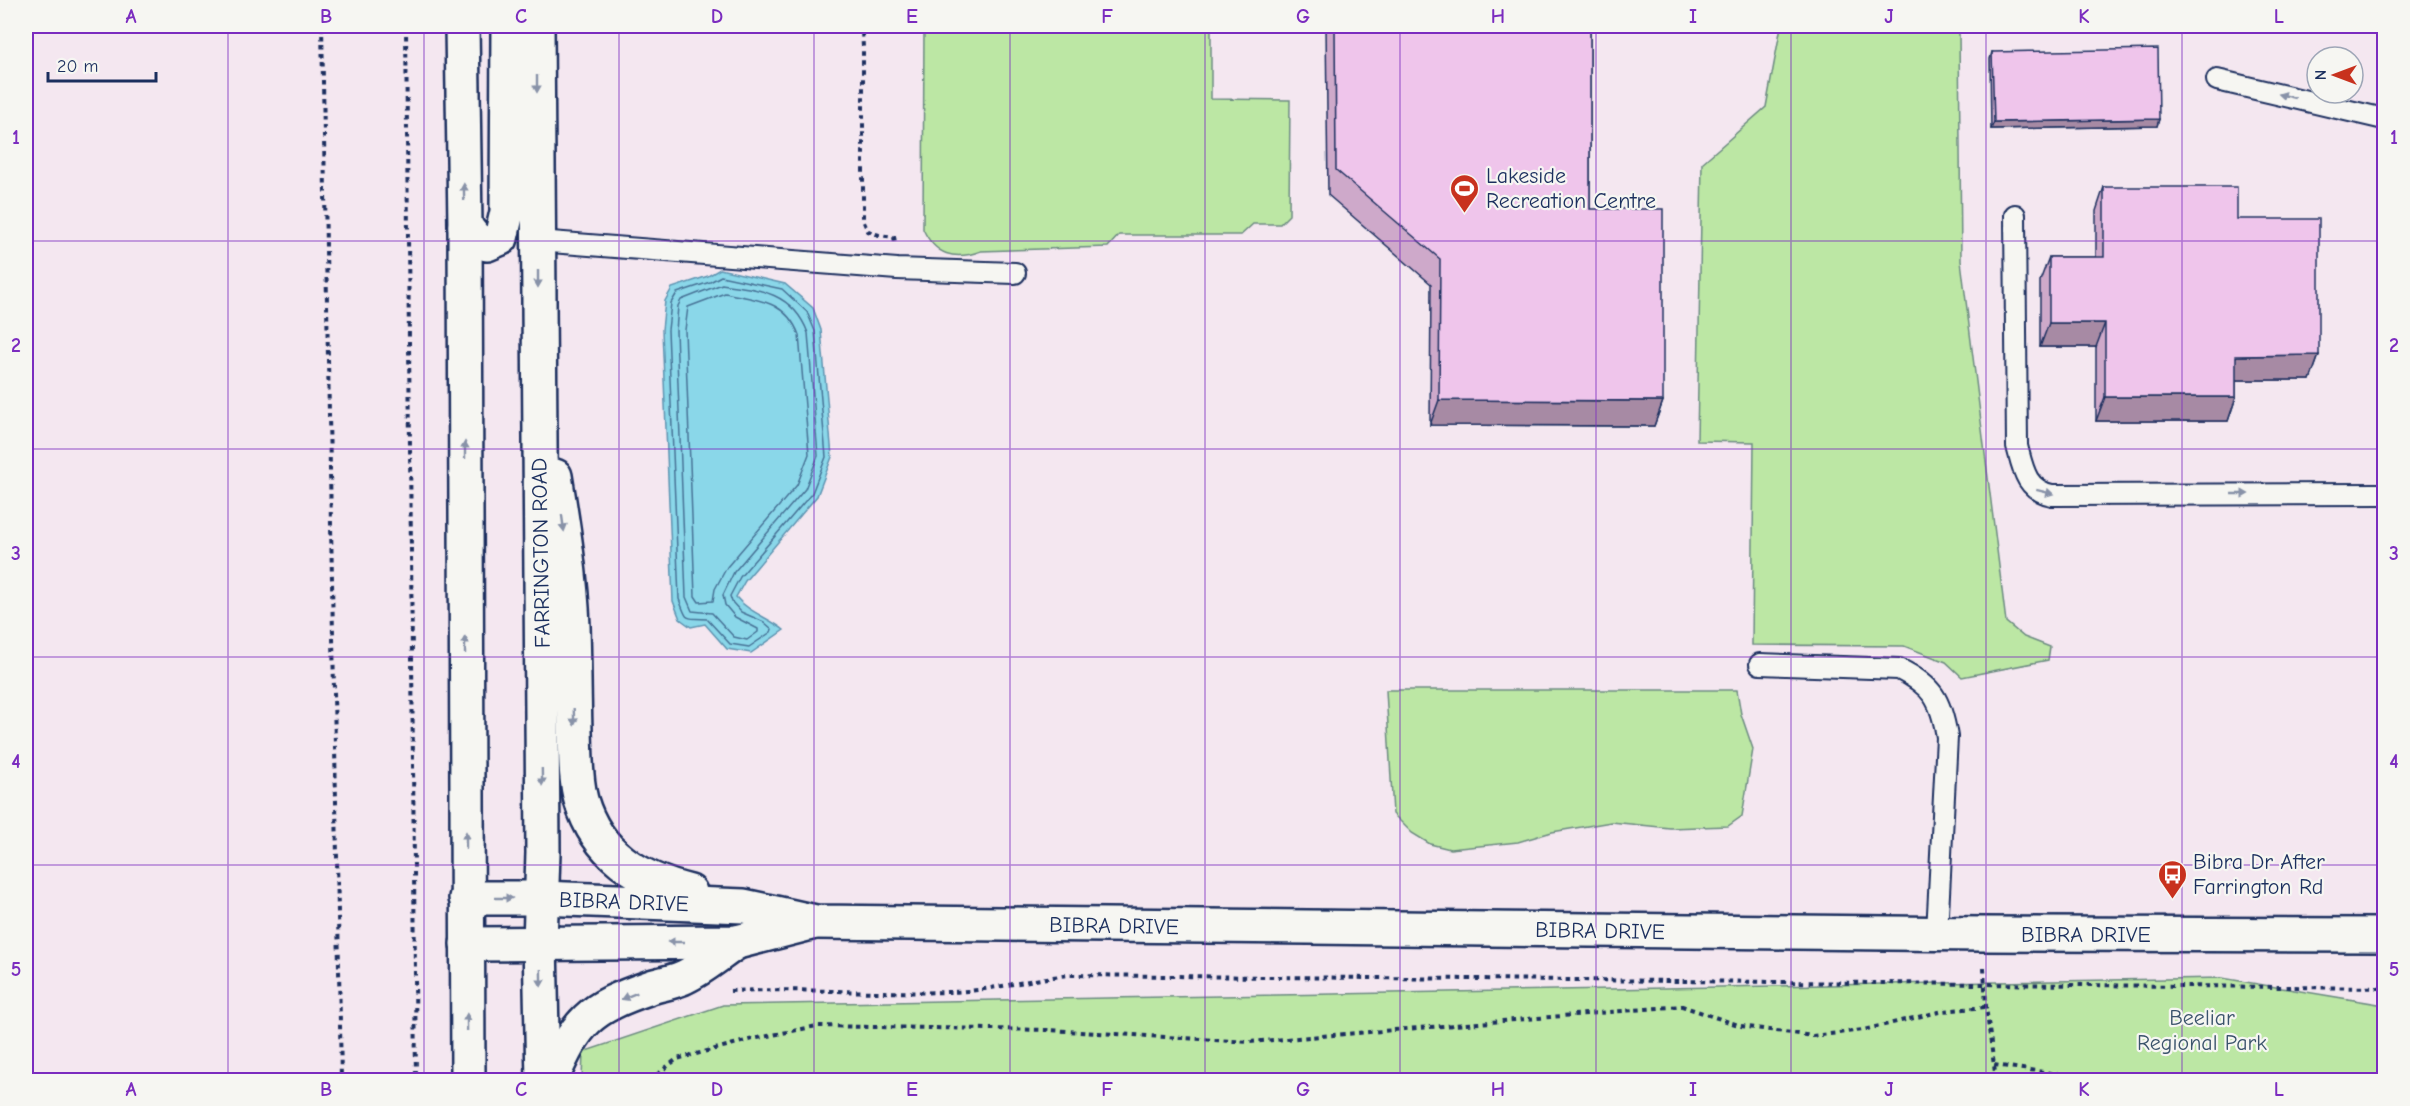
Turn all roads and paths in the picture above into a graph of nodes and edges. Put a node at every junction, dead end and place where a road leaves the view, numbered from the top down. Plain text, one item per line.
1 (322, 26) edge
2 (406, 26) edge
3 (462, 26) edge
4 (508, 26) edge
5 (537, 26) edge
6 (857, 26) edge
7 (2217, 80) dead end
8 (2385, 119) edge
9 (2015, 215) dead end
10 (465, 226) junction
11 (538, 241) junction
12 (897, 269) junction
13 (1016, 273) dead end
14 (538, 383) junction
15 (2385, 494) edge
16 (1760, 664) dead end
17 (466, 898) junction
18 (541, 898) junction
19 (744, 906) junction
20 (816, 922) junction
21 (1937, 933) junction
22 (1982, 934) junction
23 (2385, 935) edge
24 (540, 942) junction
25 (737, 942) junction
26 (467, 944) junction
27 (1985, 983) junction
28 (2385, 988) edge
29 (720, 992) dead end
30 (1986, 1007) junction
31 (1994, 1065) junction
32 (341, 1080) edge
33 (416, 1080) edge
34 (468, 1080) edge
35 (543, 1080) edge
36 (551, 1080) edge
37 (650, 1080) edge
38 (1996, 1080) edge
39 (2101, 1080) edge

1 - 32 path
2 - 33 path
10 -> 3 main road
4 - 10 main road
5 -> 11 main road, FARRINGTON ROAD
6 - 12 path
8 -> 7 lane
9 -> 15 lane
17 -> 10 main road
11 - 12 lane
11 -> 14 main road, FARRINGTON ROAD
12 - 13 lane
14 -> 18 main road, FARRINGTON ROAD
14 -> 19 main road
16 - 21 lane
17 -> 18 main road, BIBRA DRIVE
17 - 26 main road
18 - 19 main road, BIBRA DRIVE
18 - 24 main road, FARRINGTON ROAD
19 - 20 main road, BIBRA DRIVE
20 - 21 main road, BIBRA DRIVE
20 - 25 main road, BIBRA DRIVE
21 - 22 main road, BIBRA DRIVE
22 - 23 main road, BIBRA DRIVE
22 - 27 path
25 -> 24 main road, BIBRA DRIVE
24 - 26 main road, BIBRA DRIVE
24 -> 35 main road, FARRINGTON ROAD
25 -> 36 main road
34 -> 26 main road
27 - 28 path
27 - 29 path
27 - 30 path
30 - 31 path
30 - 37 path
31 - 38 path
31 - 39 path

